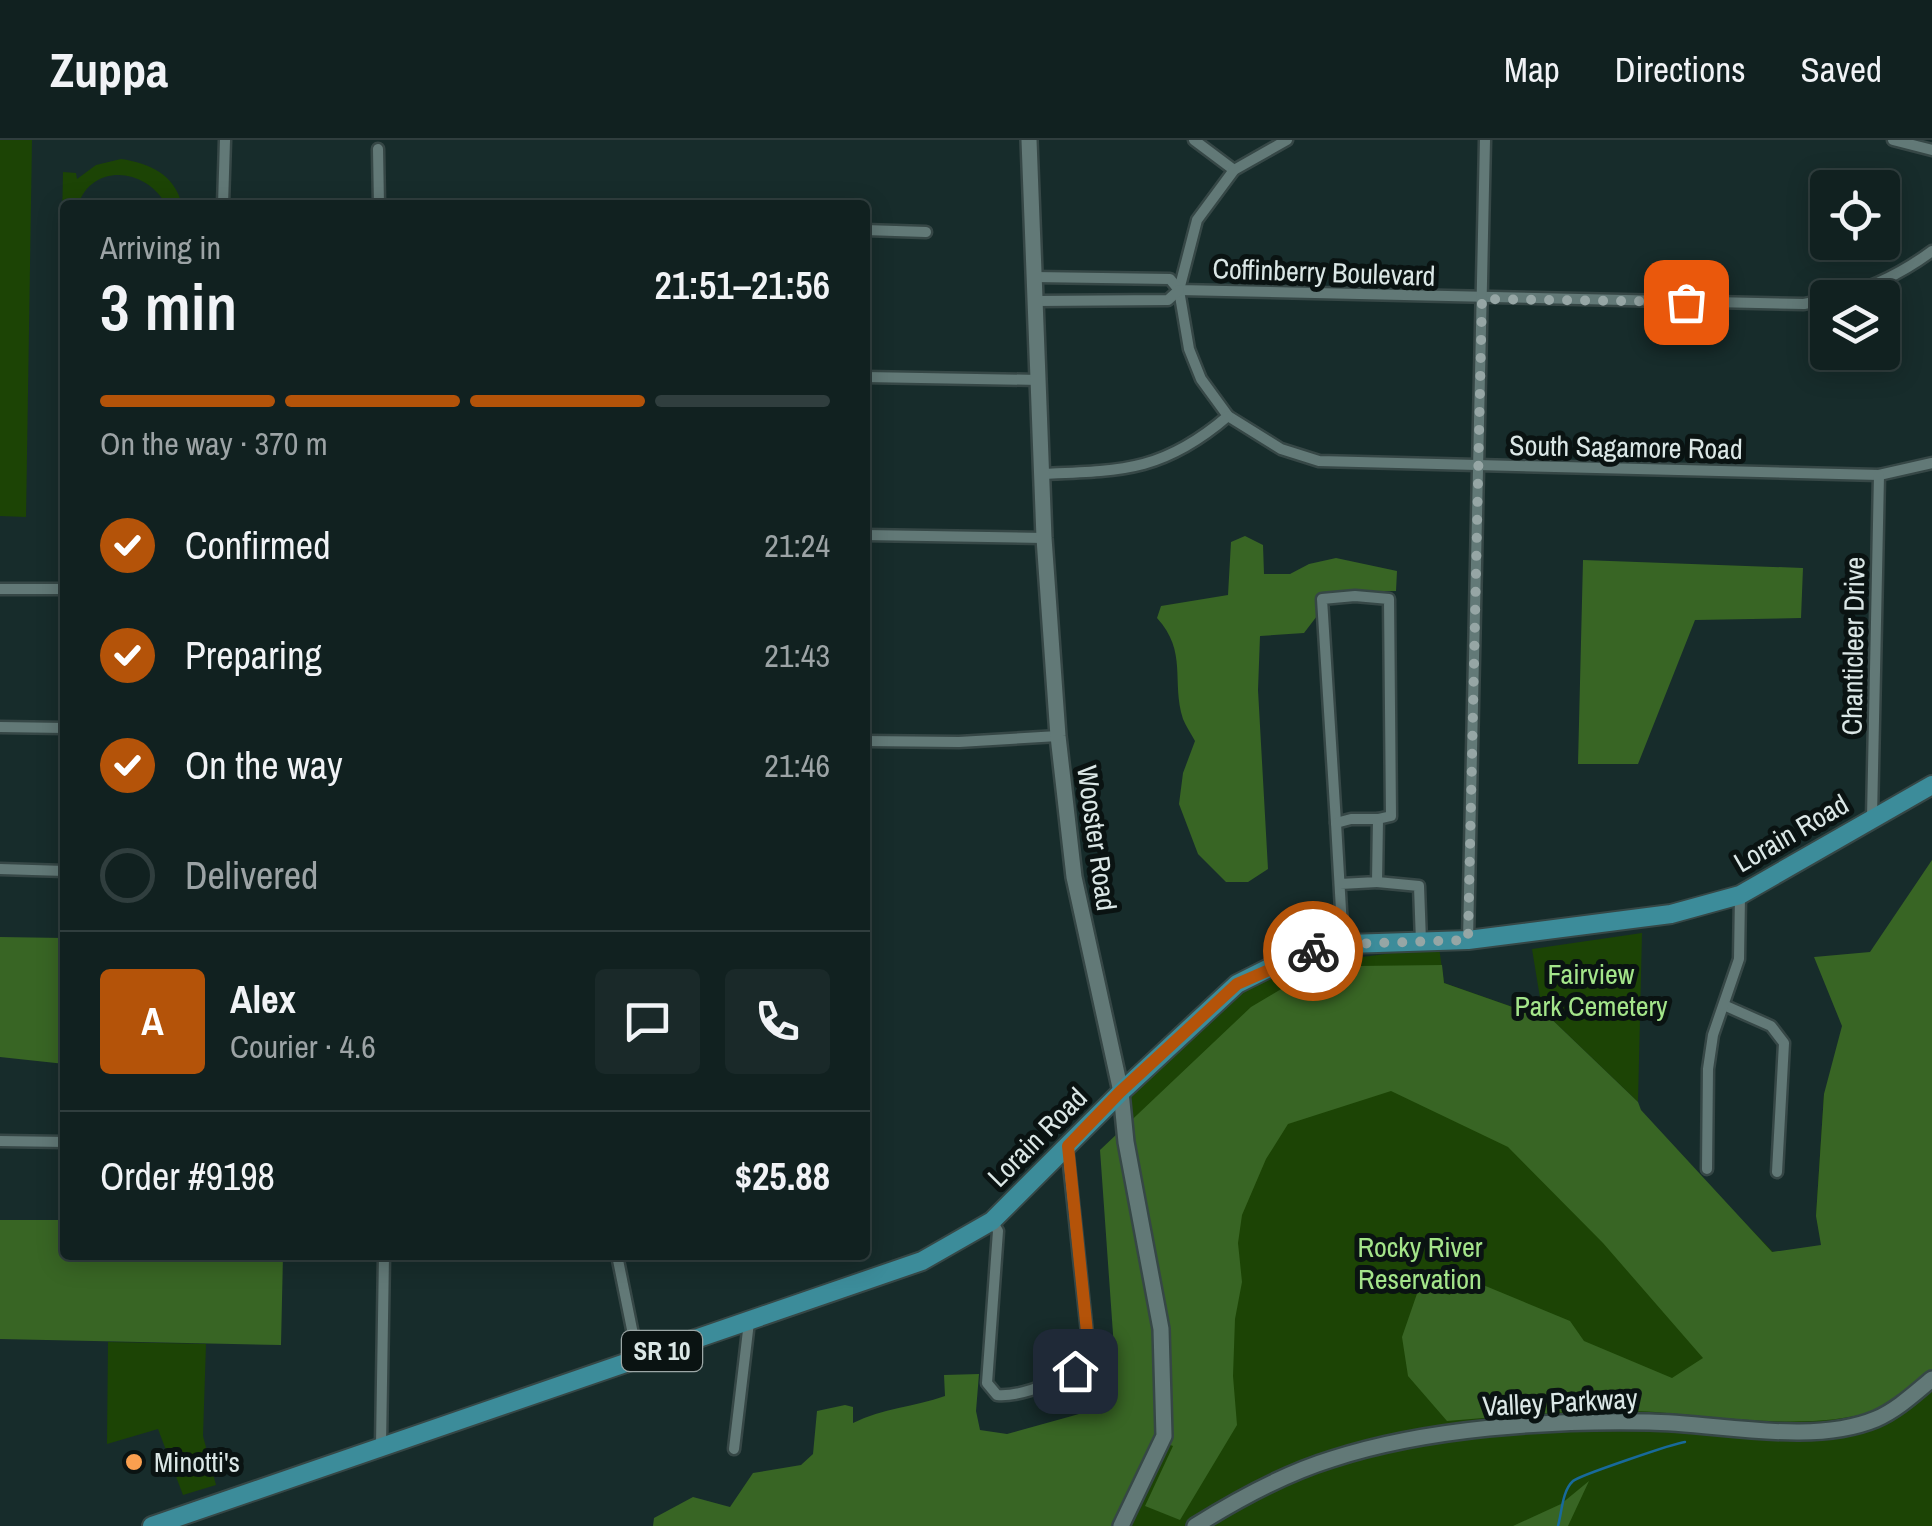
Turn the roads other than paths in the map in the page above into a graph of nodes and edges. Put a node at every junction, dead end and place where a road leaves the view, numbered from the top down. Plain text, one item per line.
1 (224, 140) edge
2 (1029, 140) edge
3 (1194, 140) edge
4 (1287, 140) edge
5 (1485, 140) edge
6 (1893, 140) edge
7 (378, 148) dead end
8 (1932, 150) edge
9 (1234, 170) junction
10 (224, 200) edge
11 (378, 200) edge
12 (870, 230) edge
13 (926, 232) dead end
14 (1932, 251) edge
15 (1034, 276) junction
16 (1886, 280) edge
17 (1179, 290) junction
18 (1482, 299) junction
19 (1036, 301) junction
20 (1810, 303) edge
21 (870, 376) edge
22 (1040, 380) junction
23 (1228, 416) junction
24 (1932, 462) edge
25 (1478, 466) junction
26 (1042, 474) junction
27 (1879, 475) junction
28 (870, 535) edge
29 (1044, 538) junction
30 (0, 589) edge
31 (60, 590) edge
32 (0, 727) edge
33 (60, 728) edge
34 (1058, 736) junction
35 (870, 741) edge
36 (1932, 785) edge
37 (1872, 818) junction
38 (1378, 819) junction
39 (1336, 823) junction
40 (0, 870) edge
41 (60, 870) edge
42 (1378, 882) junction
43 (1340, 884) junction
44 (1740, 895) junction
45 (1468, 940) junction
46 (1421, 942) junction
47 (1343, 945) junction
48 (1726, 1006) junction
49 (1120, 1092) junction
50 (0, 1141) edge
51 (60, 1142) edge
52 (1068, 1146) junction
53 (1707, 1169) dead end
54 (1778, 1172) dead end
55 (992, 1221) junction
56 (384, 1260) edge
57 (619, 1260) edge
58 (749, 1322) junction
59 (638, 1359) junction
60 (1932, 1379) edge
61 (381, 1446) junction
62 (734, 1449) dead end
63 (152, 1526) edge
64 (1121, 1526) edge
65 (1195, 1526) edge

1 - 10 street
2 - 15 street, Wooster Road
3 - 9 street
4 - 9 street
5 - 18 street
6 - 8 street
7 - 11 street
9 - 17 street
12 - 13 street
14 - 16 street, Coffinberry Boulevard
15 - 17 street, Coffinberry Boulevard
15 - 19 street, Wooster Road
17 - 18 street, Coffinberry Boulevard
17 - 19 street, Coffinberry Boulevard
17 - 23 street, South Sagamore Road
18 - 20 street, Coffinberry Boulevard
18 - 25 street
19 - 22 street, Wooster Road
21 - 22 street
22 - 26 street, Wooster Road
23 - 25 street, South Sagamore Road
23 - 26 street
24 - 27 street, South Sagamore Road
25 - 27 street, South Sagamore Road
25 - 45 street
26 - 29 street, Wooster Road
27 - 37 street, Chanticleer Drive
28 - 29 street
29 - 34 street, Wooster Road
30 - 31 street
32 - 33 street
34 - 35 street
34 - 49 street, Wooster Road
36 - 37 main road, Lorain Road / SR 10
37 - 44 main road, Lorain Road / SR 10
38 - 39 street
38 - 39 street
38 - 42 street
39 - 43 street
40 - 41 street
42 - 43 street
42 - 46 street
43 - 47 street
44 - 45 main road, Lorain Road / SR 10
44 - 48 street
45 - 46 main road, Lorain Road / SR 10
46 - 47 main road, Lorain Road / SR 10
47 - 49 main road, Lorain Road / SR 10
48 - 53 street
48 - 54 street
49 - 52 main road, Lorain Road / SR 10
49 - 64 street, Wooster Road
50 - 51 street
52 - 55 main road, Lorain Road / SR 10
52 - 55 street
55 - 58 main road, Lorain Road / SR 10
56 - 61 street
57 - 59 street
58 - 59 main road, Lorain Road / SR 10
58 - 62 street
59 - 61 main road, Lorain Road / SR 10
60 - 65 street, Valley Parkway
61 - 63 main road, Lorain Road / SR 10

